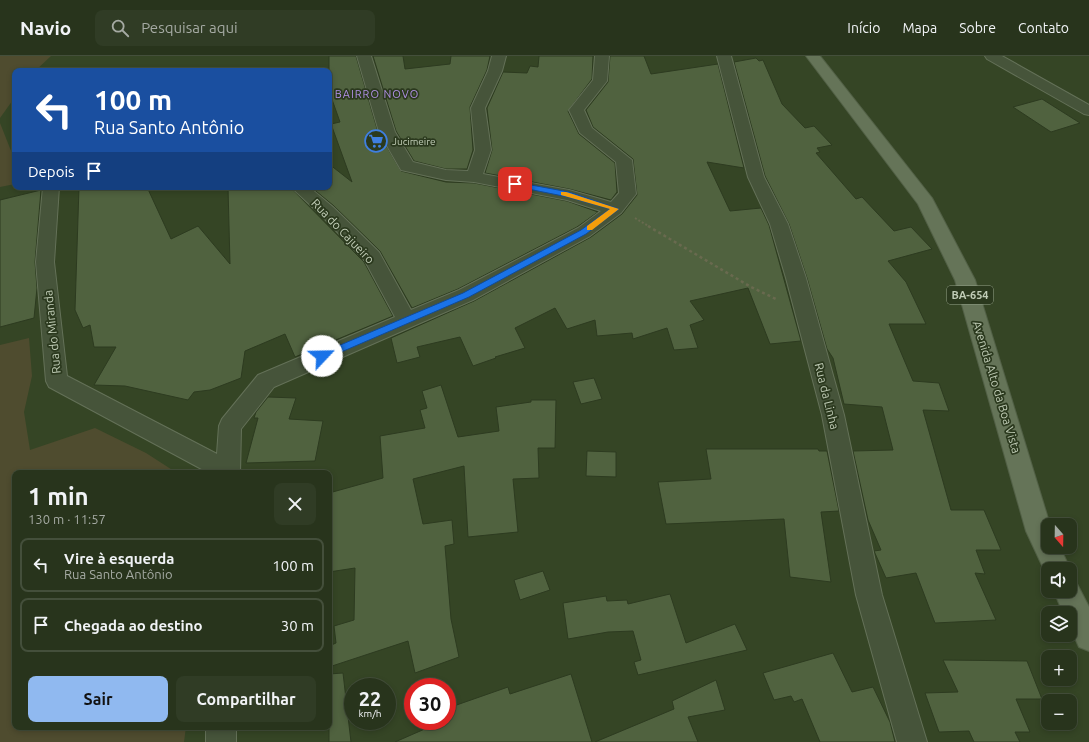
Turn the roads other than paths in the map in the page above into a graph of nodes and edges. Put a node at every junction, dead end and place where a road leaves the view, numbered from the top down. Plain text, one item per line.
1 (364, 56) edge
2 (499, 56) edge
3 (602, 56) edge
4 (724, 56) edge
5 (813, 56) edge
6 (992, 56) edge
7 (1089, 111) edge
8 (474, 177) junction
9 (51, 190) edge
10 (302, 190) edge
11 (615, 209) junction
12 (406, 320) junction
13 (224, 470) edge
14 (228, 470) edge
15 (1054, 562) edge
16 (1070, 598) edge
17 (1089, 637) edge
18 (221, 730) edge
19 (221, 742) edge
20 (912, 742) edge

1 - 8 street
2 - 8 street
3 - 11 street
4 - 20 street, Rua da Linha
5 - 15 main road, Avenida Alto da Boa Vista / BA-654
6 - 7 street
8 - 11 street
9 - 13 street, Rua do Miranda
10 - 12 street, Rua do Cajueiro
11 - 12 street
12 - 14 street
16 - 17 main road
18 - 19 street

